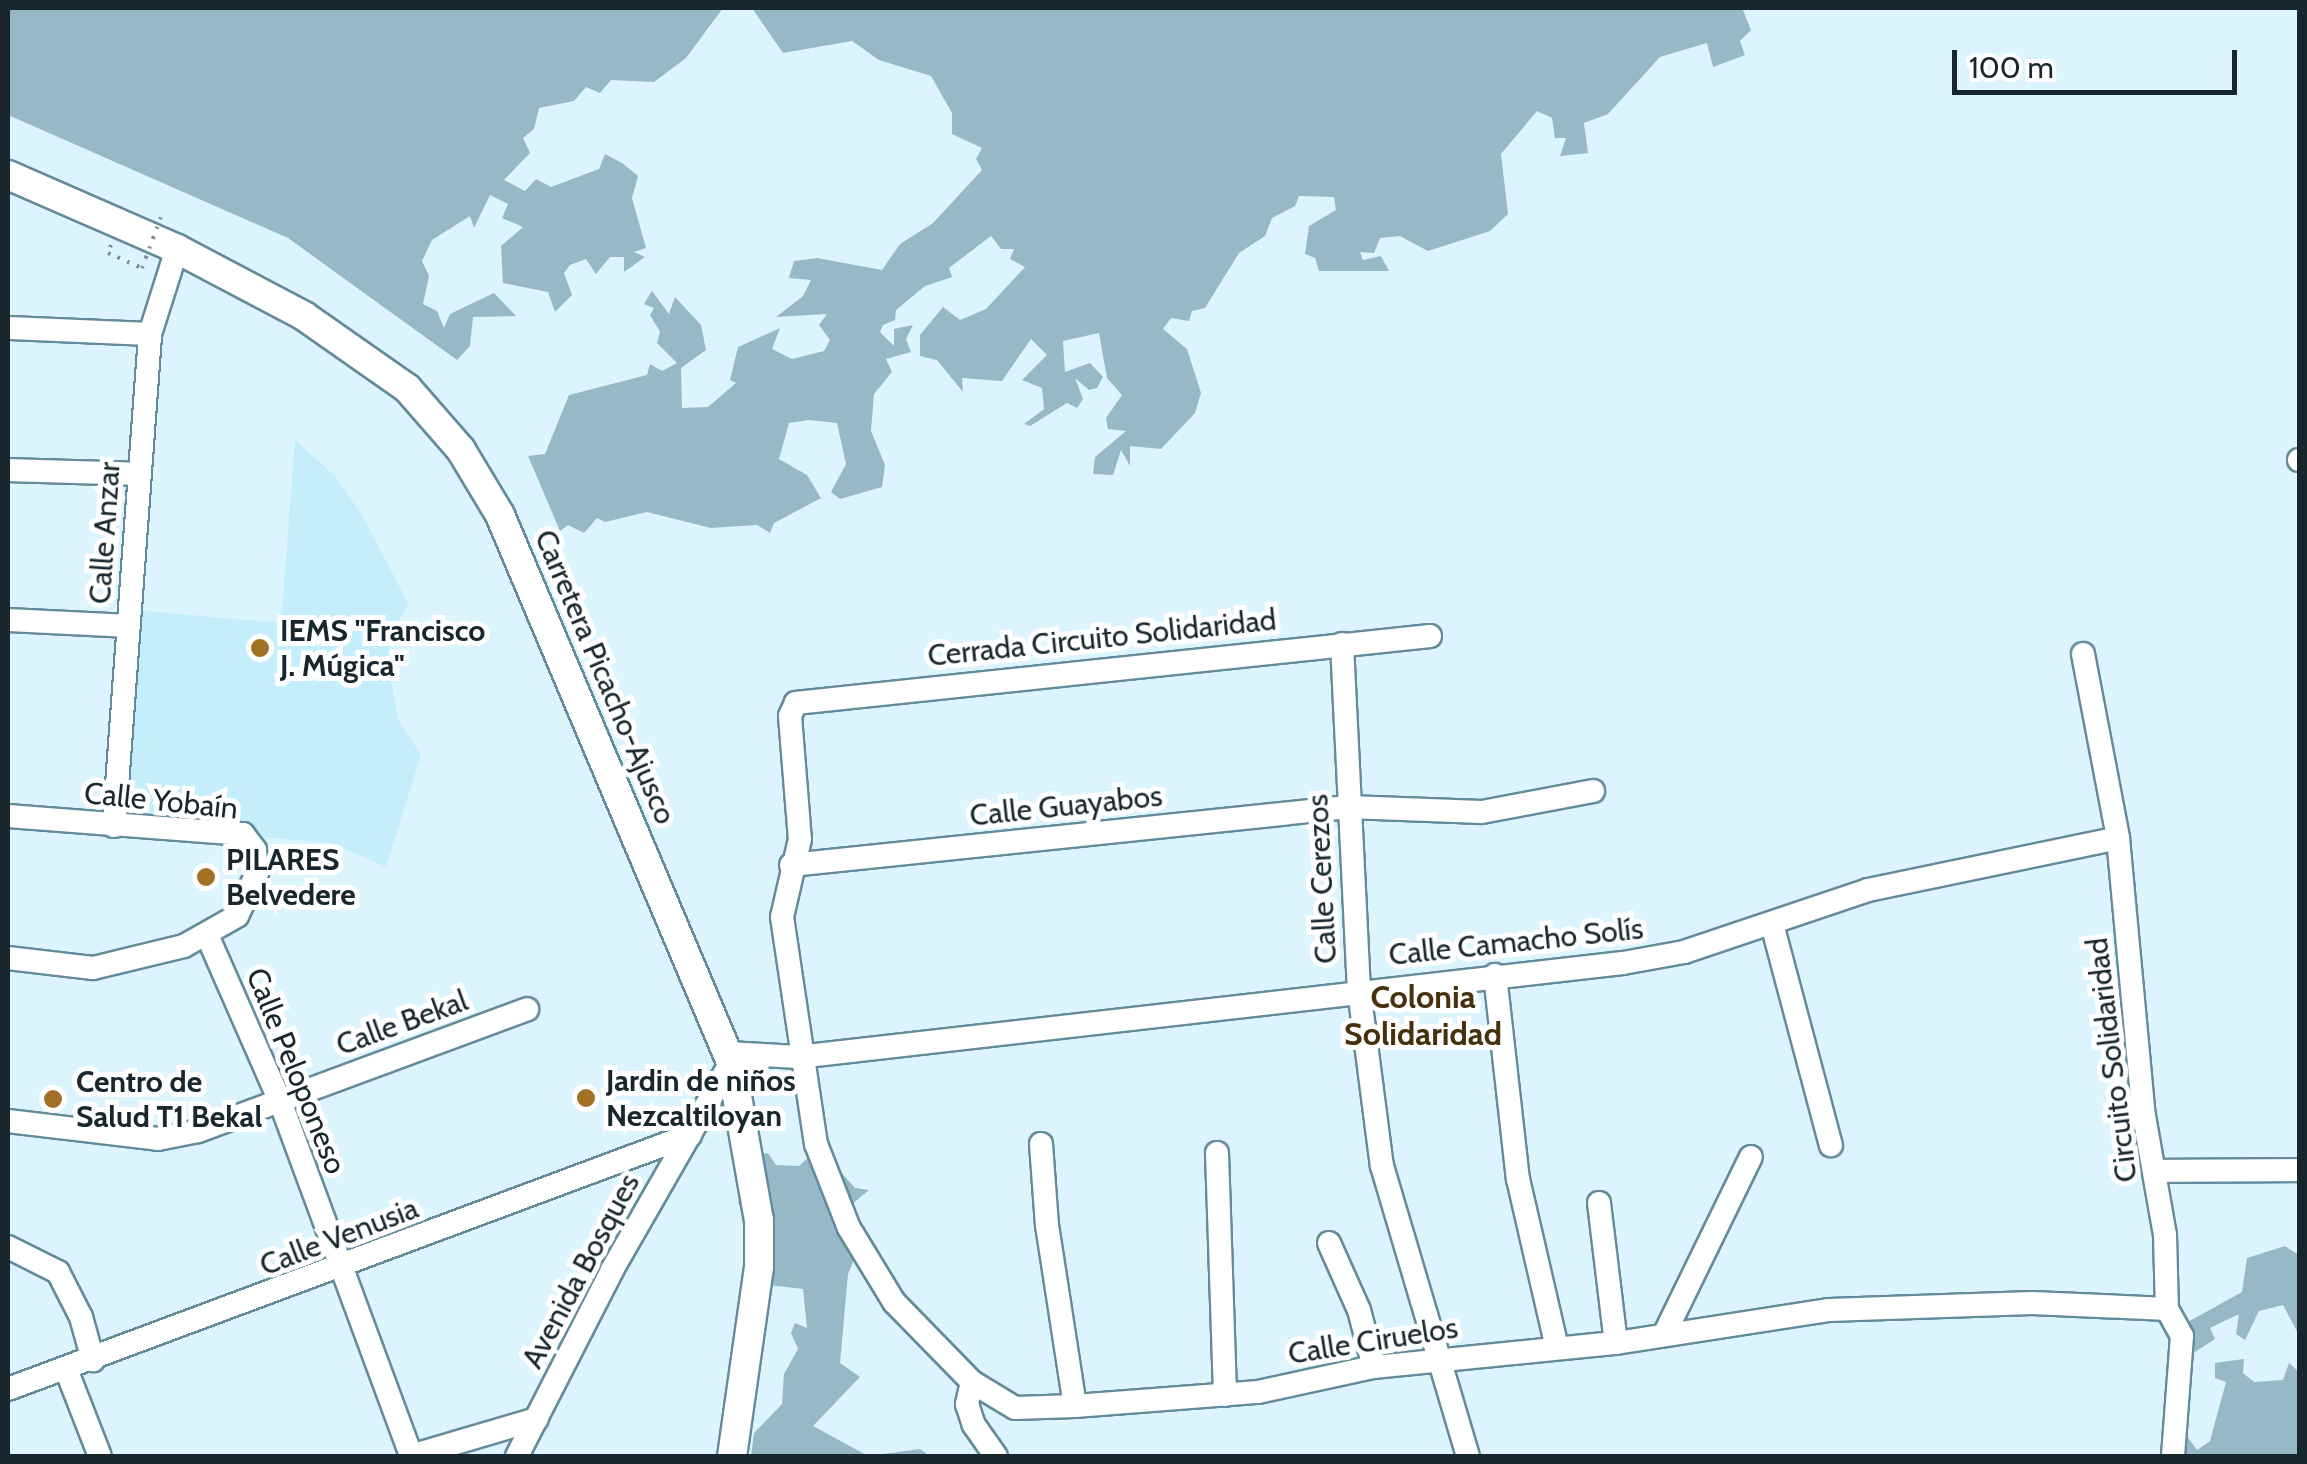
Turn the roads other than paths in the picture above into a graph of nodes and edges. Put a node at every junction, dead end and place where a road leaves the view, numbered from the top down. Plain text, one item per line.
1 (8, 176) edge
2 (177, 249) junction
3 (8, 328) edge
4 (150, 334) junction
5 (8, 470) edge
6 (139, 474) junction
7 (8, 620) edge
8 (129, 626) junction
9 (1430, 636) dead end
10 (1342, 644) junction
11 (2083, 654) dead end
12 (790, 716) joint
13 (1593, 791) dead end
14 (1348, 806) junction
15 (8, 816) edge
16 (114, 826) junction
17 (2118, 838) junction
18 (791, 865) junction
19 (1772, 924) junction
20 (207, 935) junction
21 (8, 958) edge
22 (1495, 975) junction
23 (1358, 990) junction
24 (527, 1008) dead end
25 (798, 1057) junction
26 (730, 1058) junction
27 (280, 1100) junction
28 (8, 1121) edge
29 (690, 1135) junction
30 (1042, 1144) dead end
31 (1831, 1145) dead end
32 (1217, 1153) dead end
33 (1750, 1157) dead end
34 (2300, 1170) edge
35 (2154, 1172) junction
36 (1599, 1203) dead end
37 (1328, 1244) dead end
38 (8, 1247) edge
39 (342, 1269) junction
40 (2167, 1309) junction
41 (1664, 1335) junction
42 (1616, 1343) junction
43 (1558, 1348) junction
44 (1439, 1358) junction
45 (93, 1360) junction
46 (1374, 1367) junction
47 (66, 1370) junction
48 (972, 1382) junction
49 (8, 1389) edge
50 (1225, 1395) junction
51 (1075, 1406) junction
52 (537, 1420) junction
53 (100, 1456) edge
54 (411, 1456) edge
55 (517, 1456) edge
56 (732, 1456) edge
57 (996, 1456) edge
58 (1468, 1456) edge
59 (2173, 1456) edge

1 - 2 main road, Carretera Picacho-Ajusco
2 - 4 street, Calle Anzar
2 - 26 main road, Carretera Picacho-Ajusco
3 - 4 street
4 - 6 street, Calle Anzar
5 - 6 street
6 - 8 street, Calle Anzar
7 - 8 street
8 - 16 street, Calle Anzar
9 - 10 street, Cerrada Circuito Solidaridad
10 - 12 street, Cerrada Circuito Solidaridad
10 - 14 street, Calle Cerezos
11 - 17 street, Circuito Solidaridad
12 - 18 street, Calle Ciruelos
13 - 14 street, Calle Guayabos
14 - 18 street, Calle Guayabos
14 - 23 street, Calle Cerezos
15 - 16 street, Calle Yobaín
16 - 20 street, Calle Yobaín
17 - 19 street, Calle Camacho Solís
17 - 35 street, Circuito Solidaridad
18 - 25 street, Calle Ciruelos
19 - 22 street, Calle Camacho Solís
19 - 31 street
20 - 21 street, Calle Yobaín
20 - 27 street, Calle Peloponeso
22 - 23 street, Calle Camacho Solís
22 - 43 street
23 - 25 street, Calle Camacho Solís
23 - 44 street, Calle Cerezos
24 - 27 street, Calle Bekal
25 - 26 street, Calle Camacho Solís
25 - 48 street, Calle Ciruelos
26 - 29 street, Avenida Bosques
26 - 56 main road, Carretera Picacho-Ajusco
27 - 28 street, Calle Bekal
27 - 39 street, Calle Peloponeso
29 - 39 street, Calle Venusia
29 - 52 street, Avenida Bosques
30 - 51 street
32 - 50 street
33 - 41 street
34 - 35 street
35 - 40 street, Circuito Solidaridad
36 - 42 street
37 - 46 street
38 - 45 street
39 - 45 street, Calle Venusia
39 - 54 street, Calle Peloponeso
40 - 41 street, Calle Ciruelos
40 - 59 street, Circuito Solidaridad
41 - 42 street, Calle Ciruelos
42 - 43 street, Calle Ciruelos
43 - 44 street, Calle Ciruelos
44 - 46 street, Calle Ciruelos
44 - 58 street, Calle Cerezos
45 - 47 street, Calle Venusia
46 - 50 street, Calle Ciruelos
47 - 49 street, Calle Venusia
47 - 53 street
48 - 51 street, Calle Ciruelos
48 - 57 street
50 - 51 street, Calle Ciruelos
52 - 54 street
52 - 55 street, Avenida Bosques

